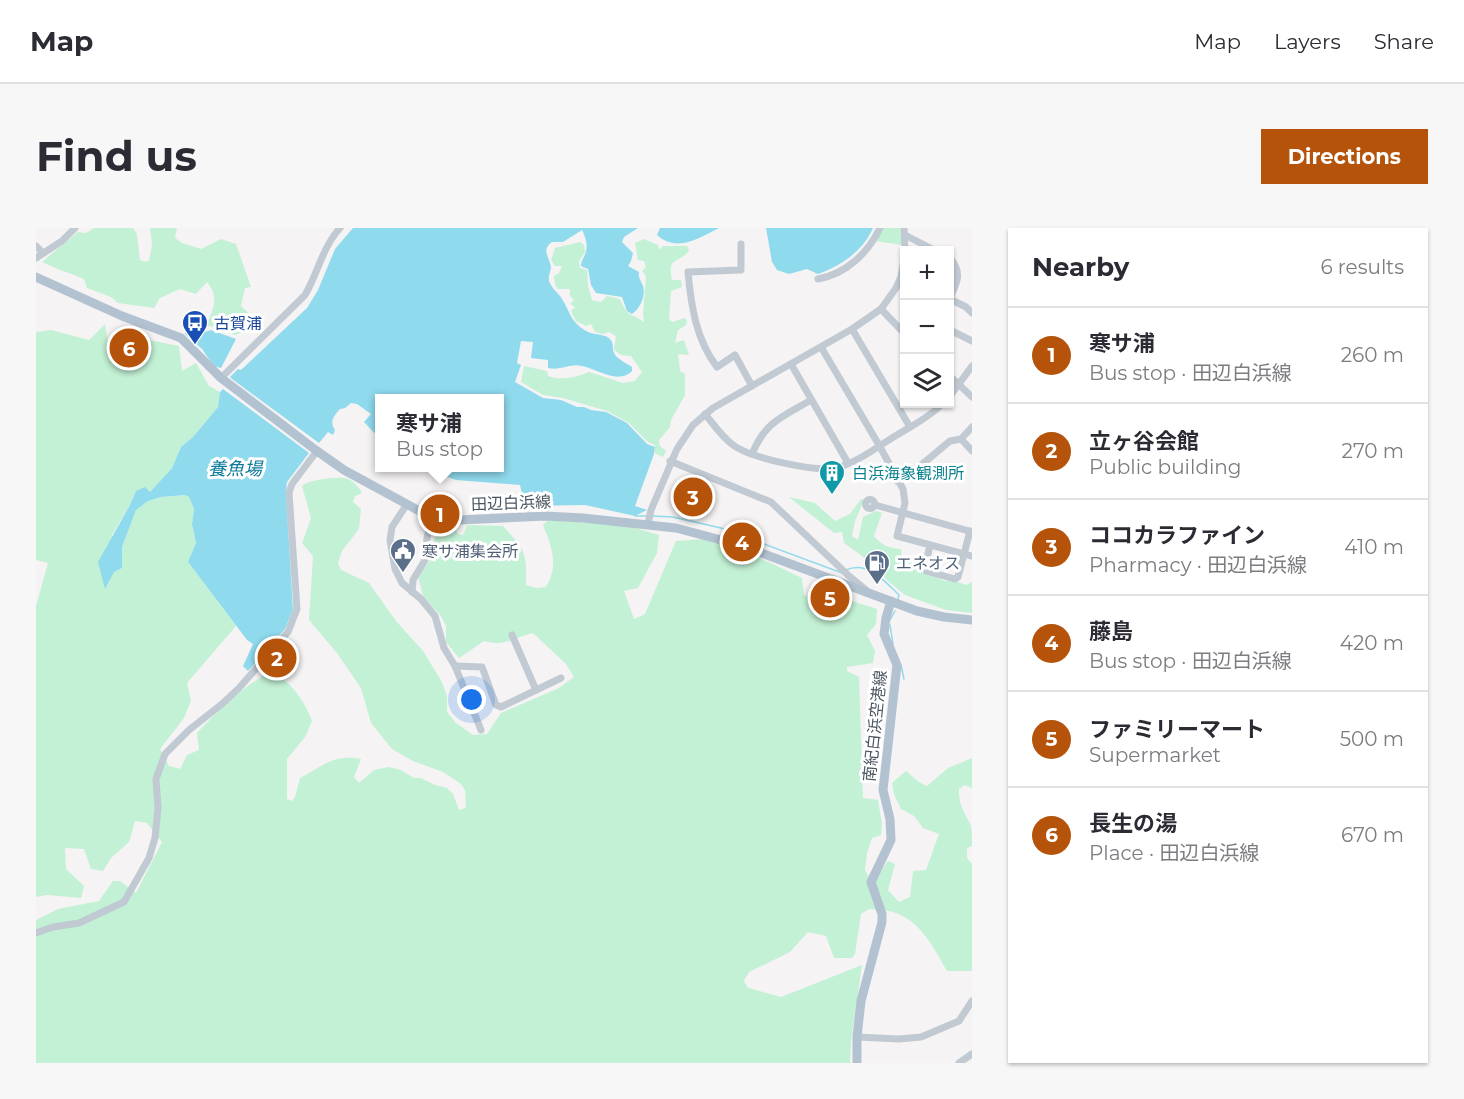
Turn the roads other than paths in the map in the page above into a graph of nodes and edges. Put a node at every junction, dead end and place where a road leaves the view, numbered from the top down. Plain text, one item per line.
1 (75, 228) edge
2 (340, 228) edge
3 (880, 228) edge
4 (904, 232) edge
5 (741, 244) dead end
6 (36, 246) edge
7 (927, 246) edge
8 (43, 253) junction
9 (36, 258) edge
10 (954, 263) edge
11 (36, 279) edge
12 (818, 279) dead end
13 (900, 282) edge
14 (954, 287) edge
15 (952, 300) edge
16 (881, 309) junction
17 (972, 313) edge
18 (852, 329) junction
19 (900, 329) edge
20 (954, 332) edge
21 (972, 341) edge
22 (821, 347) junction
23 (790, 364) junction
24 (972, 366) edge
25 (221, 378) junction
26 (954, 380) edge
27 (959, 385) junction
28 (752, 386) junction
29 (954, 391) edge
30 (972, 398) edge
31 (811, 400) junction
32 (936, 408) edge
33 (705, 414) junction
34 (910, 427) junction
35 (972, 427) edge
36 (961, 439) junction
37 (879, 445) junction
38 (317, 451) junction
39 (972, 451) edge
40 (752, 454) junction
41 (670, 461) junction
42 (848, 463) junction
43 (897, 481) junction
44 (406, 504) junction
45 (875, 505) dead end
46 (903, 513) junction
47 (432, 517) junction
48 (648, 522) junction
49 (971, 532) edge
50 (930, 545) junction
51 (968, 555) edge
52 (412, 592) junction
53 (870, 593) junction
54 (891, 601) junction
55 (972, 620) edge
56 (512, 635) dead end
57 (455, 666) junction
58 (561, 678) dead end
59 (536, 690) junction
60 (481, 730) dead end
61 (36, 933) edge
62 (972, 1001) edge
63 (856, 1037) junction
64 (972, 1054) edge
65 (857, 1063) edge
66 (959, 1063) edge

1 - 8 street
2 - 25 street
3 - 12 street
4 - 7 street
5 - 28 street
6 - 8 street
8 - 9 street
10 - 14 street
11 - 25 main road, 田辺白浜線
13 - 16 street
15 - 17 street
16 - 18 street
16 - 19 street
18 - 22 street
18 - 34 street
20 - 21 street
22 - 23 street
22 - 37 street
23 - 28 street
23 - 31 street
24 - 27 street
25 - 38 main road, 田辺白浜線
26 - 27 street
27 - 29 street
27 - 30 street
28 - 33 street
31 - 40 street
31 - 42 street
32 - 34 street
33 - 40 street
33 - 41 street
34 - 37 street
35 - 36 street
36 - 39 street
36 - 43 street
37 - 42 street
37 - 43 street
38 - 44 main road, 田辺白浜線
38 - 61 street
40 - 42 street
41 - 48 street
41 - 53 street
43 - 46 street
44 - 47 main road, 田辺白浜線
44 - 52 street
45 - 46 street
46 - 49 street
46 - 50 street
47 - 48 main road, 田辺白浜線
47 - 52 street
48 - 53 main road, 田辺白浜線
49 - 51 street
50 - 51 street
50 - 51 street
52 - 57 street
53 - 54 main road, 田辺白浜線
54 - 55 main road, 田辺白浜線
54 - 63 main road, 南紀白浜空港線
56 - 59 street
57 - 59 street
57 - 60 street
58 - 59 street
62 - 63 street
63 - 65 main road, 南紀白浜空港線
64 - 66 street

